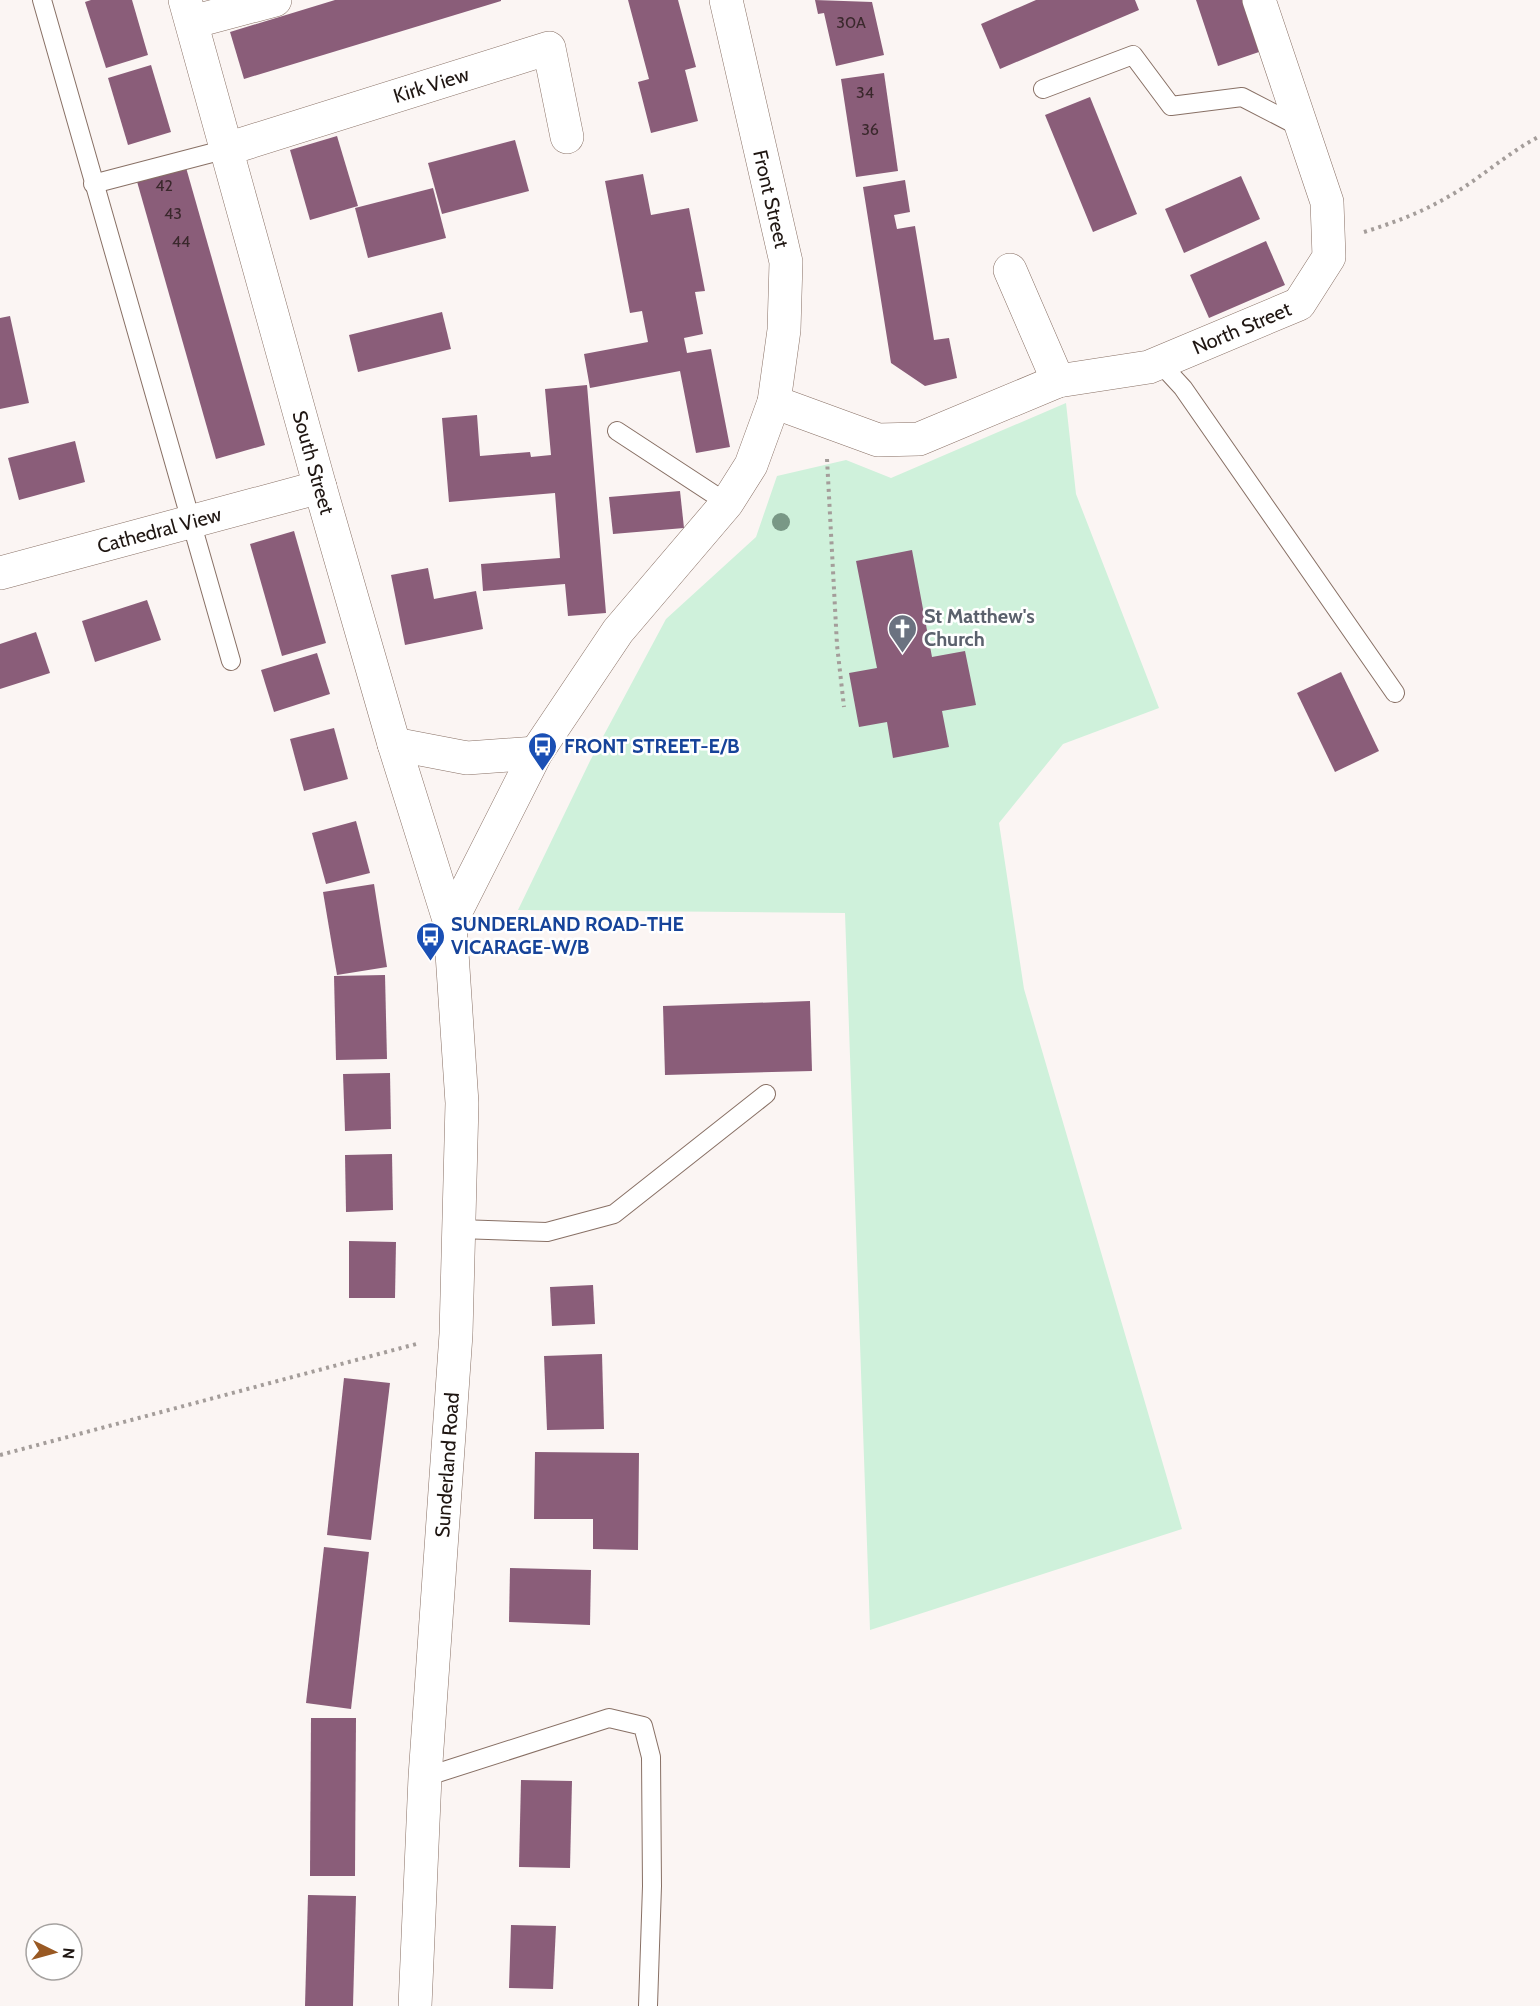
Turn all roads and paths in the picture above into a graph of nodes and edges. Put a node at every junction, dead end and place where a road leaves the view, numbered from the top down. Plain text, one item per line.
1 (42, 0) edge
2 (275, 0) edge
3 (726, 0) edge
4 (1259, 0) edge
5 (189, 11) edge
6 (1043, 89) dead end
7 (1302, 128) junction
8 (1540, 136) edge
9 (567, 137) dead end
10 (227, 149) junction
11 (93, 184) junction
12 (1329, 257) junction
13 (1011, 270) dead end
14 (1160, 363) junction
15 (1058, 381) junction
16 (774, 402) junction
17 (825, 422) junction
18 (617, 431) dead end
19 (320, 487) junction
20 (727, 503) junction
21 (193, 521) junction
22 (0, 573) edge
23 (231, 661) dead end
24 (1395, 693) dead end
25 (844, 707) dead end
26 (394, 744) junction
27 (536, 753) junction
28 (450, 923) junction
29 (766, 1094) dead end
30 (459, 1229) junction
31 (456, 1334) junction
32 (0, 1455) edge
33 (425, 1778) junction
34 (415, 2006) edge
35 (648, 2006) edge

1 - 11 lane
2 - 5 street
3 - 16 street, Front Street
4 - 7 street
5 - 10 street, South Street
6 - 7 lane
7 - 12 street
8 - 12 path
9 - 10 street, Kirk View
10 - 11 lane
10 - 19 street, South Street
11 - 21 lane
12 - 14 street, North Street
13 - 15 street
14 - 15 street, North Street
14 - 24 lane
15 - 17 street, North Street
16 - 17 street, North Street
16 - 20 street, Front Street
17 - 25 path
18 - 20 lane
19 - 21 street, Cathedral View
19 - 26 street, South Street
20 - 27 street, Front Street
21 - 22 street, Cathedral View
21 - 23 lane
26 - 27 street
26 - 28 street, South Street
27 - 28 street, Front Street
28 - 30 street, Sunderland Road
29 - 30 lane
30 - 31 street, Sunderland Road
31 - 32 path
31 - 33 street, Sunderland Road
33 - 34 street, Sunderland Road
33 - 35 lane

